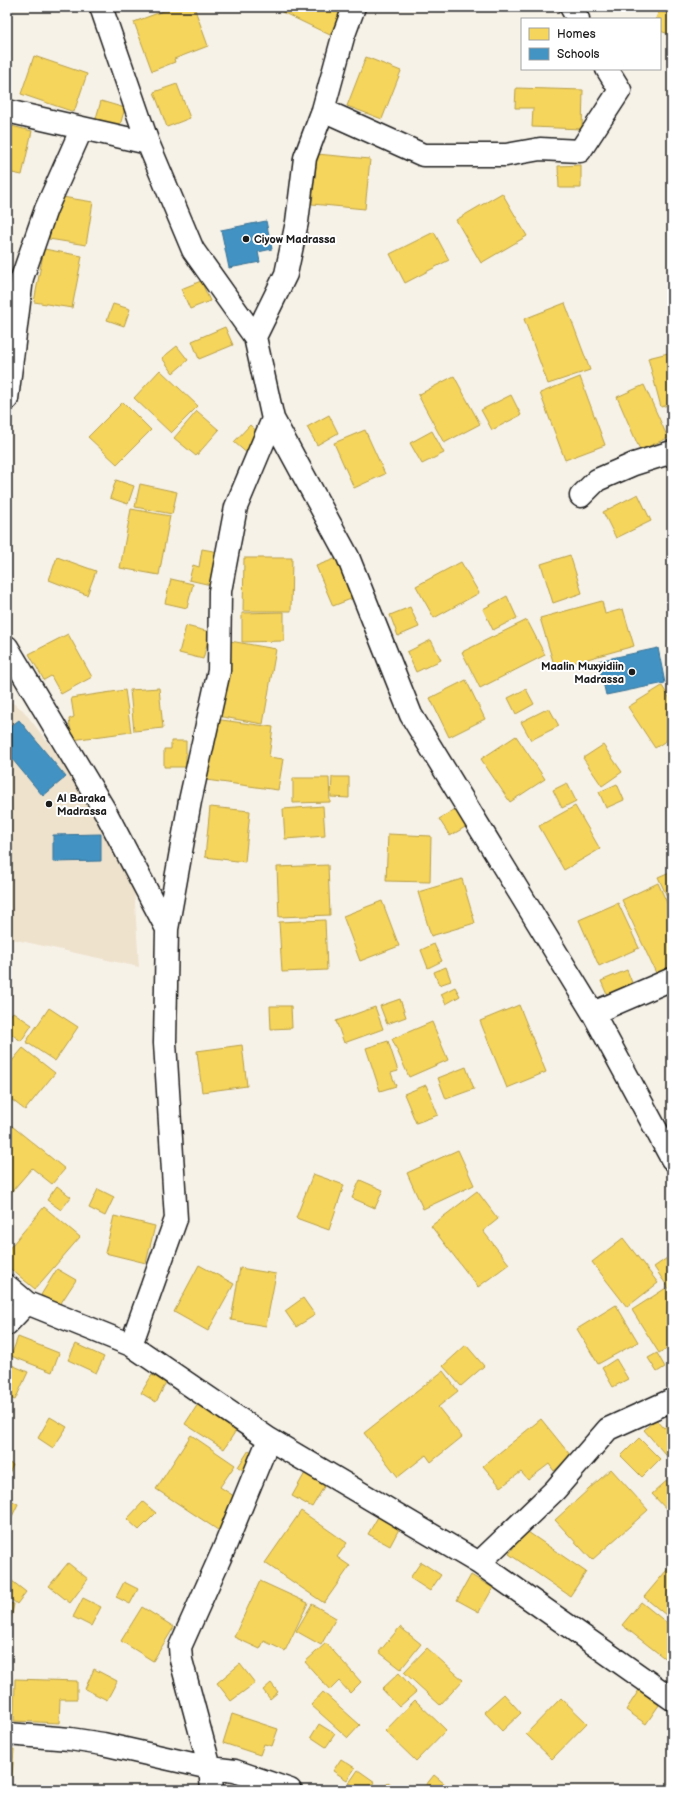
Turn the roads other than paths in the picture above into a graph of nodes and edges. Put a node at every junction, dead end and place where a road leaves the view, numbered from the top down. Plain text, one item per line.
1 (101, 7) edge
2 (354, 7) edge
3 (571, 7) edge
4 (577, 18) edge
5 (608, 70) edge
6 (323, 110) junction
7 (7, 111) edge
8 (82, 128) junction
9 (148, 143) junction
10 (255, 337) junction
11 (10, 357) edge
12 (7, 399) edge
13 (273, 419) junction
14 (672, 452) edge
15 (581, 496) dead end
16 (7, 647) edge
17 (167, 929) junction
18 (672, 978) edge
19 (593, 1013) junction
20 (672, 1159) edge
21 (7, 1286) edge
22 (27, 1303) junction
23 (7, 1324) edge
24 (131, 1345) junction
25 (672, 1400) edge
26 (269, 1439) junction
27 (479, 1563) junction
28 (672, 1699) edge
29 (7, 1734) edge
30 (210, 1768) junction
31 (212, 1790) edge
32 (290, 1790) edge

1 - 9 street
2 - 6 street
3 - 4 street
5 - 6 street
6 - 10 street
7 - 8 street
8 - 9 street
8 - 11 street
9 - 10 street
10 - 13 street
11 - 12 street
13 - 17 street
13 - 19 street
14 - 15 street
16 - 17 street
17 - 24 street
18 - 19 street
19 - 20 street
21 - 22 street
22 - 23 street
22 - 24 street
24 - 26 street
25 - 27 street
26 - 27 street
26 - 30 street
27 - 28 street
29 - 30 street
30 - 31 street
30 - 32 street

